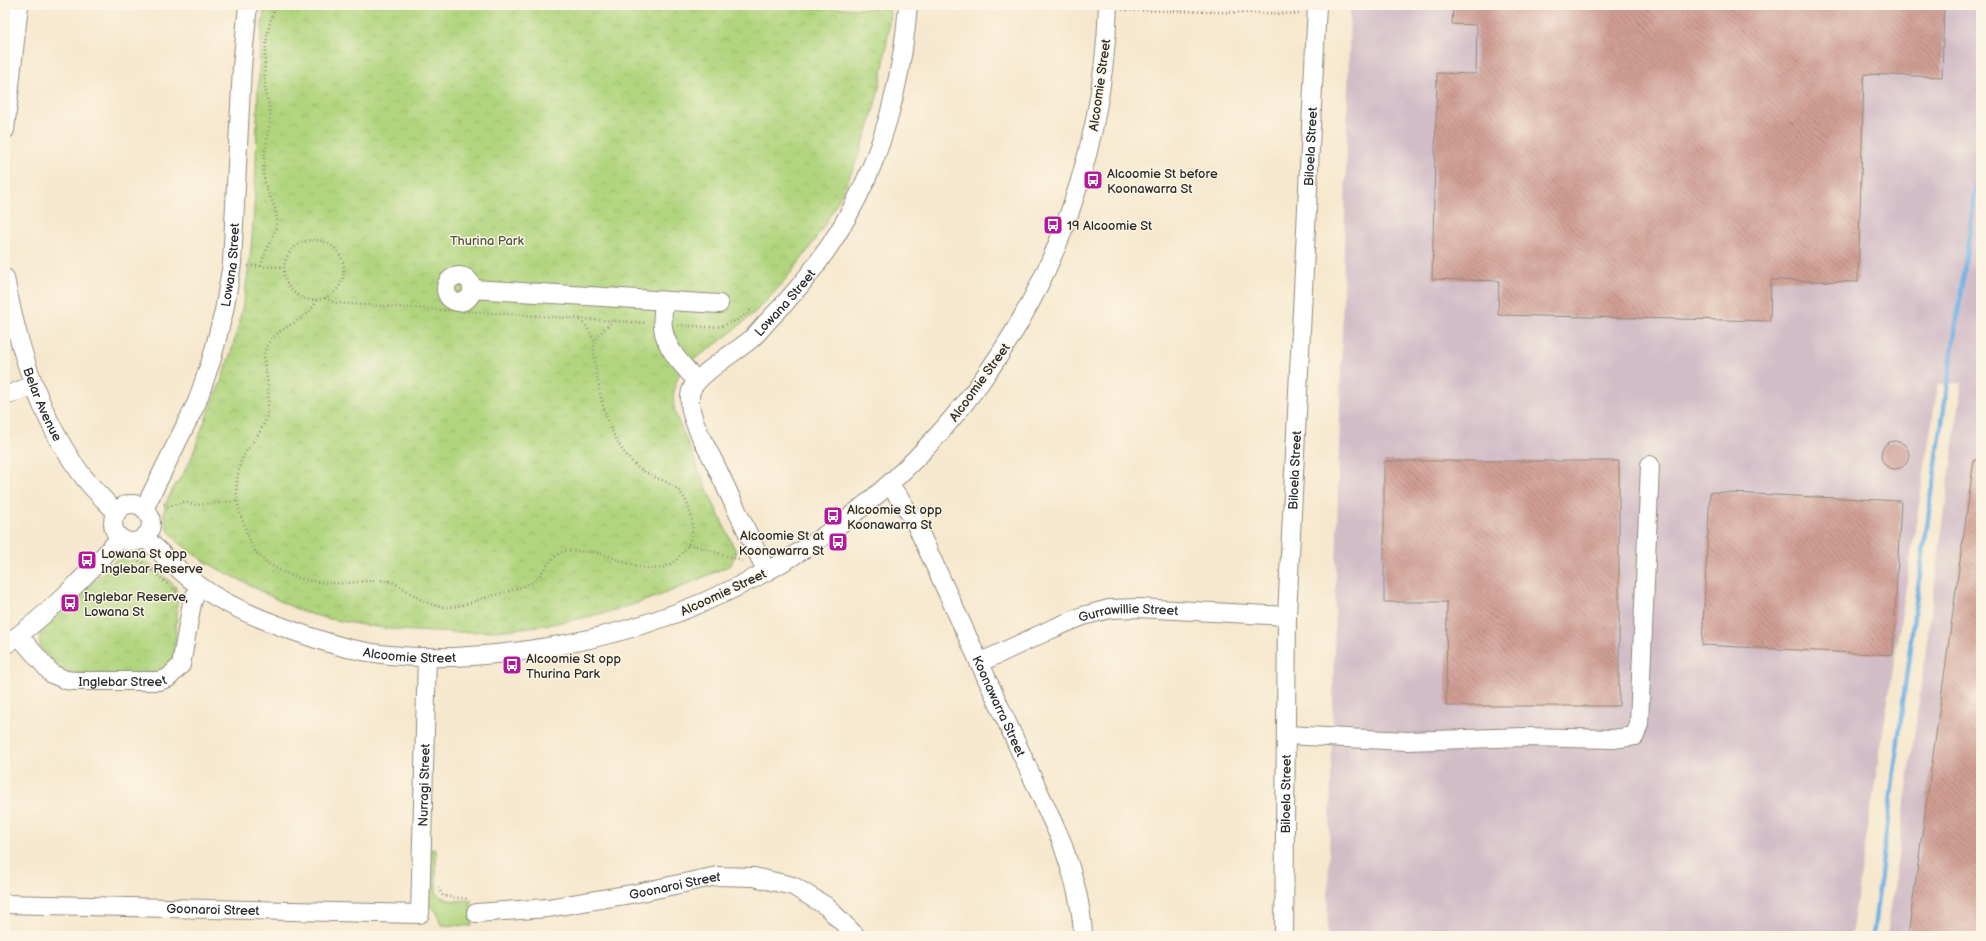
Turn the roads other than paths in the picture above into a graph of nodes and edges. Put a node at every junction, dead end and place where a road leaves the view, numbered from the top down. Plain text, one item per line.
1 (19, 5) edge
2 (248, 5) edge
3 (908, 5) edge
4 (1114, 8) edge
5 (1310, 9) edge
6 (5, 130) edge
7 (5, 278) edge
8 (472, 290) dead end
9 (664, 302) junction
10 (719, 304) dead end
11 (697, 381) junction
12 (34, 385) junction
13 (5, 396) edge
14 (1650, 465) dead end
15 (890, 484) junction
16 (144, 509) junction
17 (117, 514) junction
18 (120, 538) junction
19 (144, 538) junction
20 (767, 572) junction
21 (199, 586) junction
22 (1287, 616) junction
23 (12, 640) edge
24 (427, 657) junction
25 (979, 663) junction
26 (1286, 735) junction
27 (5, 904) edge
28 (474, 906) road end
29 (420, 914) joint
30 (856, 936) edge
31 (1083, 936) edge
32 (1284, 936) edge

1 - 6 street
2 - 16 street, Lowana Street
3 - 11 street, Lowana Street
4 - 15 street, Alcoomie Street
5 - 22 street, Biloela Street
7 - 12 street, Belar Avenue
8 - 9 street
9 - 10 street
9 - 11 street
11 - 20 street
12 - 13 street
12 - 17 street, Belar Avenue
14 - 26 street
15 - 20 street, Alcoomie Street
15 - 25 street, Koonawarra Street
16 - 17 street
16 - 19 street
17 - 18 street
18 - 19 street
18 - 23 street
19 - 21 street, Alcoomie Street
20 - 24 street, Alcoomie Street
21 - 23 street, Inglebar Street
21 - 24 street, Alcoomie Street
22 - 25 street, Gurrawillie Street
22 - 26 street, Biloela Street
24 - 29 street, Nurragi Street
25 - 31 street, Koonawarra Street
26 - 32 street, Biloela Street
27 - 29 street, Goonaroi Street
28 - 30 street, Goonaroi Street

